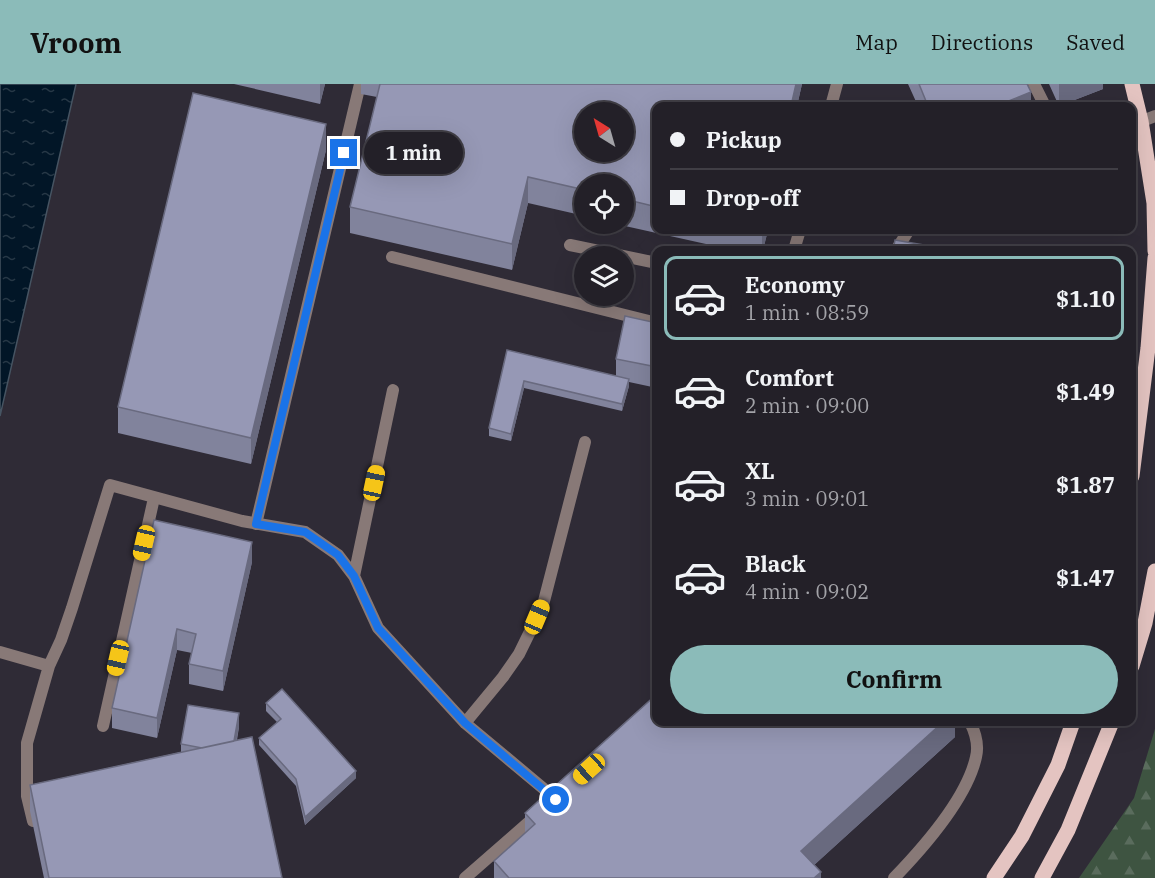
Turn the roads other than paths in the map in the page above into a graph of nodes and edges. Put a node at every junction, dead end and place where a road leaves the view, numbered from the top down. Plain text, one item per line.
1 (360, 84) edge
2 (837, 84) edge
3 (1034, 84) edge
4 (1132, 84) edge
5 (832, 102) edge
6 (1043, 102) edge
7 (1143, 121) edge
8 (570, 245) dead end
9 (1155, 251) edge
10 (392, 256) dead end
11 (1155, 258) edge
12 (652, 262) edge
13 (652, 322) edge
14 (393, 390) dead end
15 (585, 442) dead end
16 (1136, 444) edge
17 (154, 498) junction
18 (256, 524) junction
19 (1155, 571) edge
20 (354, 576) junction
21 (0, 652) edge
22 (1136, 653) edge
23 (49, 666) junction
24 (465, 723) junction
25 (103, 726) dead end
26 (972, 726) edge
27 (1072, 726) edge
28 (1110, 726) edge
29 (37, 837) edge
30 (465, 878) edge
31 (894, 878) edge
32 (994, 878) edge
33 (1042, 878) edge

1 - 18 street
2 - 5 street
3 - 6 street
4 - 7 main road
7 - 9 main road
8 - 12 street
10 - 13 street
11 - 16 main road
14 - 20 street
15 - 24 street
17 - 18 street
17 - 23 street
17 - 25 street
18 - 20 street
19 - 22 main road
20 - 24 street
21 - 23 street
23 - 29 street
24 - 30 street
26 - 31 street
27 - 32 main road
28 - 33 main road

